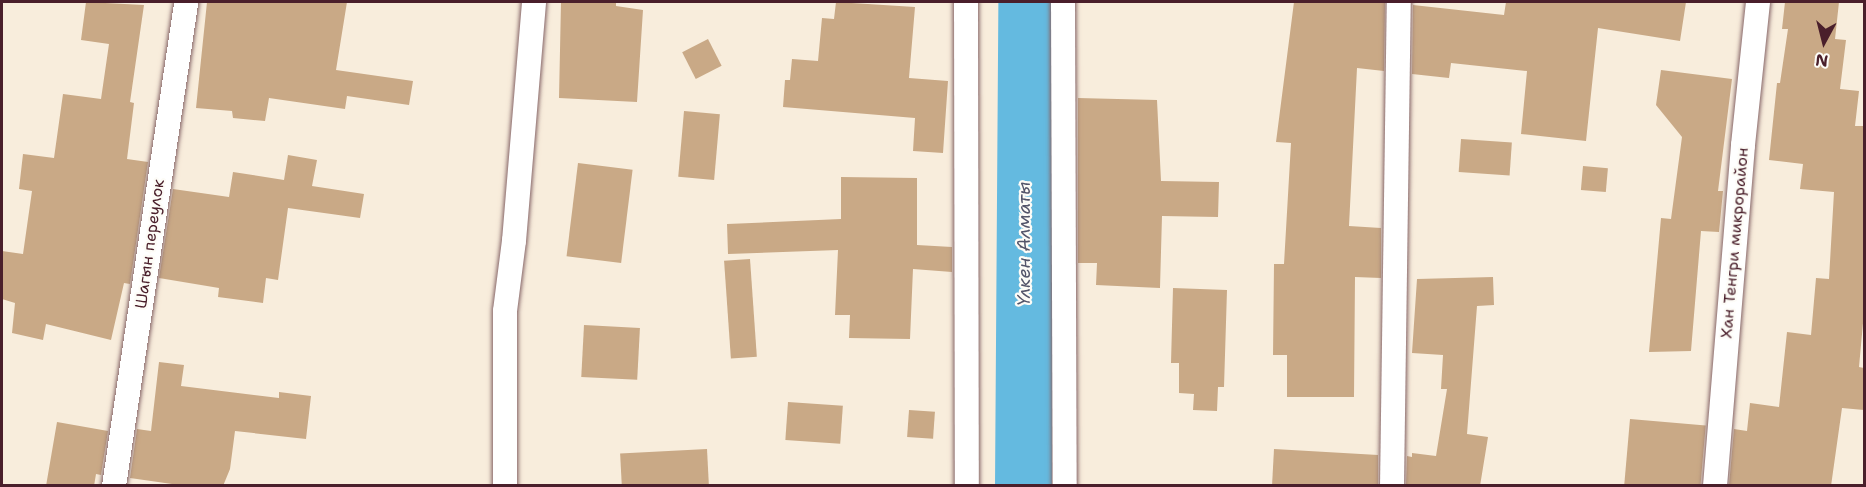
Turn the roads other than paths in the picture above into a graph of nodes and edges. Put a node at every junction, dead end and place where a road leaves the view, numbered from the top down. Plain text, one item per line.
1 (186, 2) edge
2 (534, 2) edge
3 (966, 2) edge
4 (1063, 2) edge
5 (1399, 2) edge
6 (1758, 2) edge
7 (114, 486) edge
8 (505, 486) edge
9 (967, 486) edge
10 (1065, 486) edge
11 (1392, 486) edge
12 (1715, 486) edge

1 - 7 street, Шагын переулок
2 - 8 street
3 - 9 street
4 - 10 street
5 - 11 street
6 - 12 street, Хан Тенгри микрорайон

